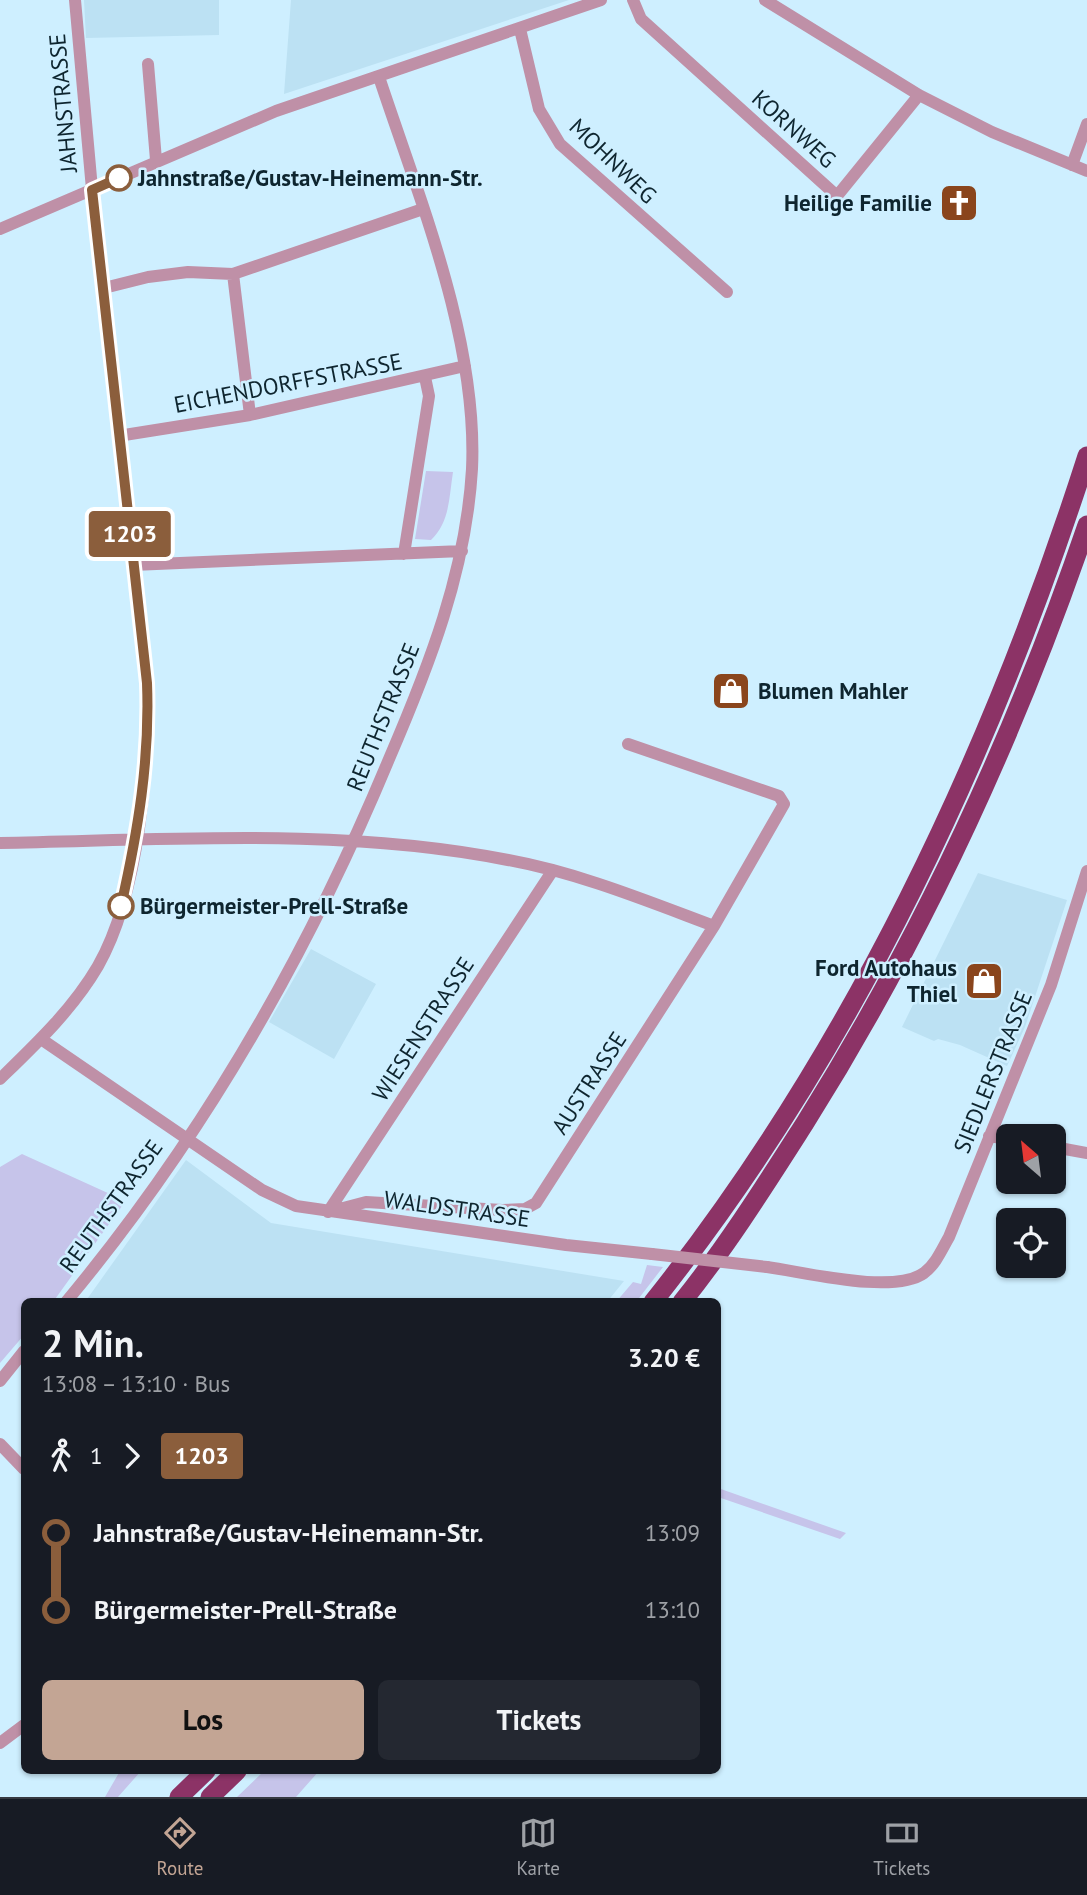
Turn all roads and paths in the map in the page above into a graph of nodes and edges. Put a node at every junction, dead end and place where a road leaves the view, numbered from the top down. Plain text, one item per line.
1 (75, 0) edge
2 (601, 0) edge
3 (633, 0) edge
4 (765, 0) edge
5 (520, 29) junction
6 (148, 64) dead end
7 (379, 77) junction
8 (919, 95) junction
9 (1087, 124) edge
10 (156, 160) junction
11 (1072, 164) junction
12 (1087, 171) edge
13 (92, 190) junction
14 (423, 209) junction
15 (0, 229) edge
16 (233, 274) junction
17 (104, 288) junction
18 (727, 292) dead end
19 (465, 366) junction
20 (425, 377) junction
21 (250, 415) junction
22 (118, 436) junction
23 (1087, 456) edge
24 (1087, 526) edge
25 (462, 551) junction
26 (404, 554) junction
27 (134, 565) junction
28 (628, 744) dead end
29 (355, 840) junction
30 (135, 841) junction
31 (0, 843) edge
32 (553, 870) junction
33 (1087, 874) edge
34 (714, 926) junction
35 (41, 1039) junction
36 (0, 1079) edge
37 (989, 1136) junction
38 (996, 1137) edge
39 (186, 1140) junction
40 (1066, 1149) edge
41 (1087, 1153) edge
42 (328, 1212) junction
43 (916, 1277) joint
44 (69, 1298) edge
45 (656, 1298) edge
46 (684, 1298) edge
47 (21, 1355) edge
48 (0, 1381) edge
49 (0, 1444) edge
50 (21, 1466) edge
51 (21, 1727) edge
52 (0, 1743) edge
53 (203, 1774) edge
54 (234, 1774) edge
55 (179, 1797) edge
56 (210, 1797) edge

1 - 13 street, JAHNSTRASSE
2 - 5 street
3 - 8 street, KORNWEG
4 - 8 street
5 - 7 street
5 - 18 street, MOHNWEG
6 - 10 street
7 - 10 street
7 - 14 street, REUTHSTRASSE
8 - 11 street
9 - 11 street
10 - 13 street
11 - 12 street
13 - 15 street
13 - 17 street, JAHNSTRASSE
14 - 16 street
14 - 19 street, REUTHSTRASSE
16 - 17 street
16 - 21 street
17 - 22 street, JAHNSTRASSE
19 - 20 street, EICHENDORFFSTRASSE
19 - 25 street, REUTHSTRASSE
20 - 21 street, EICHENDORFFSTRASSE
20 - 26 street
21 - 22 street, EICHENDORFFSTRASSE
22 - 27 street, JAHNSTRASSE
23 - 45 highway
24 - 46 highway
25 - 26 street
25 - 29 street, REUTHSTRASSE
26 - 27 street
27 - 30 street, JAHNSTRASSE
28 - 34 street, AUSTRASSE
29 - 30 street
29 - 32 street
29 - 39 street, REUTHSTRASSE
30 - 31 street
30 - 35 street, JAHNSTRASSE
32 - 34 street
32 - 42 street, WIESENSTRASSE
33 - 37 street, SIEDLERSTRASSE
34 - 42 street, AUSTRASSE
35 - 36 street, JAHNSTRASSE
35 - 39 street, WALDSTRASSE
37 - 38 street
37 - 43 street, SIEDLERSTRASSE
39 - 42 street, WALDSTRASSE
39 - 44 street, REUTHSTRASSE
40 - 41 street
42 - 43 street, WALDSTRASSE, bridge
47 - 48 street
49 - 50 street
51 - 52 street
53 - 55 highway
54 - 56 highway

